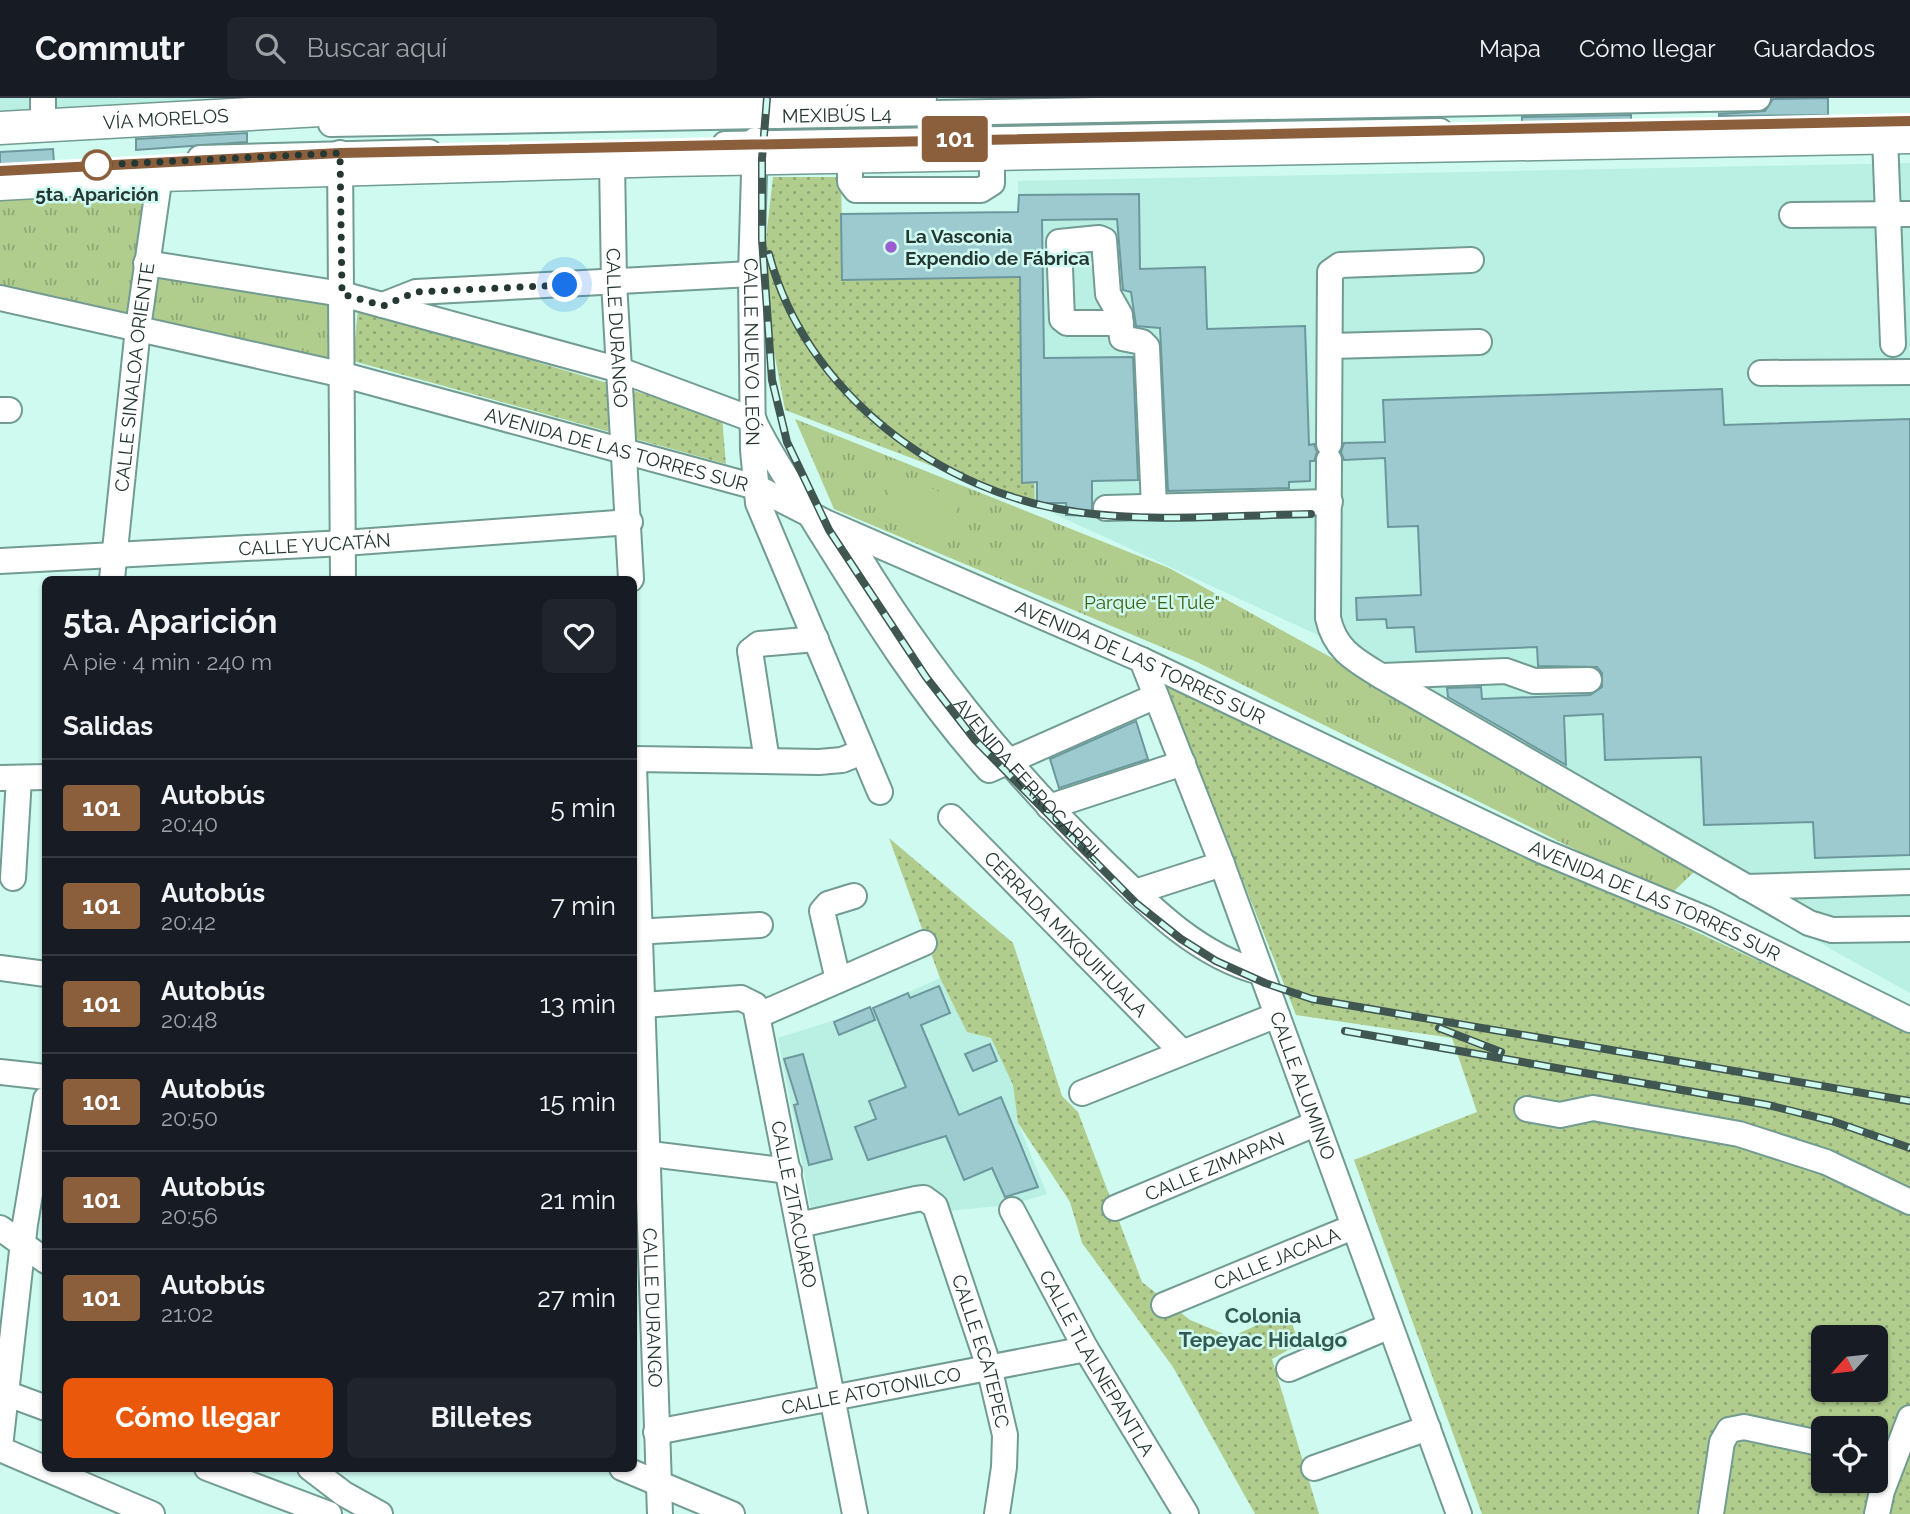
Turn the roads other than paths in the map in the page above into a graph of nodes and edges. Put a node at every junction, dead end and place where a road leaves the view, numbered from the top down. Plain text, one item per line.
1 (852, 98) edge
2 (920, 98) edge
3 (1758, 98) edge
4 (813, 99) edge
5 (602, 100) edge
6 (1422, 102) edge
7 (294, 105) edge
8 (253, 106) edge
9 (758, 108) edge
10 (339, 110) edge
11 (43, 112) edge
12 (0, 128) edge
13 (1902, 132) edge
14 (1423, 139) junction
15 (0, 141) edge
16 (755, 151) junction
17 (340, 162) junction
18 (612, 162) junction
19 (0, 171) edge
20 (160, 175) junction
21 (0, 184) edge
22 (1899, 214) edge
23 (1792, 215) dead end
24 (1471, 260) dead end
25 (146, 263) junction
26 (751, 274) junction
27 (614, 282) junction
28 (342, 294) junction
29 (0, 298) edge
30 (383, 306) junction
31 (1121, 323) dead end
32 (138, 328) junction
33 (1479, 342) dead end
34 (1893, 344) dead end
35 (1330, 346) junction
36 (620, 370) junction
37 (1910, 372) edge
38 (1761, 373) dead end
39 (344, 375) junction
40 (754, 420) junction
41 (625, 453) junction
42 (756, 487) junction
43 (1330, 502) junction
44 (1154, 507) junction
45 (1106, 508) dead end
46 (812, 516) junction
47 (630, 523) junction
48 (856, 536) junction
49 (344, 543) junction
50 (115, 554) junction
51 (0, 561) edge
52 (112, 576) edge
53 (343, 576) edge
54 (631, 576) edge
55 (816, 639) junction
56 (1142, 660) junction
57 (1381, 676) junction
58 (1589, 680) dead end
59 (1156, 696) junction
60 (862, 752) junction
61 (637, 759) edge
62 (767, 761) junction
63 (1183, 764) junction
64 (998, 766) junction
65 (42, 777) edge
66 (10, 778) edge
67 (880, 792) dead end
68 (1049, 807) junction
69 (951, 817) dead end
70 (1222, 864) junction
71 (13, 878) dead end
72 (1910, 883) edge
73 (1743, 887) junction
74 (1135, 892) junction
75 (854, 895) dead end
76 (760, 925) dead end
77 (1910, 929) edge
78 (637, 931) edge
79 (924, 943) dead end
80 (0, 968) edge
81 (1260, 972) junction
82 (42, 973) edge
83 (638, 976) edge
84 (838, 980) junction
85 (643, 1005) junction
86 (759, 1015) junction
87 (1277, 1015) junction
88 (1910, 1020) edge
89 (1181, 1051) junction
90 (0, 1072) edge
91 (42, 1077) edge
92 (1082, 1093) dead end
93 (1527, 1109) dead end
94 (1315, 1124) junction
95 (42, 1135) edge
96 (641, 1153) edge
97 (789, 1171) junction
98 (1910, 1202) edge
99 (1115, 1208) dead end
100 (1012, 1210) dead end
101 (0, 1215) edge
102 (799, 1225) junction
103 (1353, 1227) junction
104 (0, 1228) edge
105 (31, 1233) edge
106 (42, 1254) edge
107 (643, 1301) edge
108 (1164, 1305) dead end
109 (1390, 1326) junction
110 (1086, 1349) junction
111 (989, 1367) junction
112 (1289, 1369) dead end
113 (4, 1390) edge
114 (831, 1398) junction
115 (42, 1406) edge
116 (1910, 1418) edge
117 (1428, 1428) junction
118 (656, 1433) junction
119 (1811, 1441) edge
120 (0, 1448) edge
121 (1888, 1453) edge
122 (42, 1466) edge
123 (1314, 1468) dead end
124 (55, 1472) edge
125 (221, 1472) edge
126 (313, 1472) edge
127 (343, 1472) edge
128 (631, 1472) edge
129 (659, 1485) junction
130 (1880, 1493) edge
131 (339, 1507) edge
132 (152, 1514) edge
133 (380, 1514) edge
134 (660, 1514) edge
135 (732, 1514) edge
136 (855, 1514) edge
137 (997, 1514) edge
138 (1185, 1514) edge
139 (1460, 1514) edge
140 (1711, 1514) edge
141 (1877, 1514) edge

1 - 2 main road, VÍA MORELOS
1 - 4 main road, VÍA MORELOS
3 - 6 street, MEXIBÚS L4
4 - 9 main road, VÍA MORELOS
5 - 9 main road, VÍA MORELOS
5 - 10 main road, VÍA MORELOS
6 - 9 street, MEXIBÚS L4
6 - 14 street
7 - 8 main road, VÍA MORELOS
7 - 10 main road, VÍA MORELOS
8 - 11 main road, VÍA MORELOS
9 - 10 street, MEXIBÚS L4
9 - 16 street, CALLE NUEVO LEÓN
10 - 15 street, MEXIBÚS L4
10 - 17 street
11 - 12 main road, VÍA MORELOS
13 - 14 main road
13 - 22 street
14 - 16 street, MEXIBÚS L4
14 - 16 main road
16 - 17 street, MEXIBÚS L4
16 - 18 main road
16 - 26 street, CALLE NUEVO LEÓN
17 - 18 main road
17 - 19 street, MEXIBÚS L4
17 - 20 main road
17 - 28 street
18 - 27 street, CALLE DURANGO
20 - 21 main road
20 - 25 street, CALLE SINALOA ORIENTE
22 - 23 street
22 - 34 street
24 - 35 street
25 - 28 street
25 - 32 street, CALLE SINALOA ORIENTE
26 - 27 street
26 - 40 street, CALLE NUEVO LEÓN
27 - 30 street
27 - 36 street, CALLE DURANGO
28 - 30 street
28 - 39 street
29 - 32 street, AVENIDA DE LAS TORRES SUR
30 - 36 street
31 - 44 street
32 - 39 street, AVENIDA DE LAS TORRES SUR
32 - 50 street, CALLE SINALOA ORIENTE
33 - 35 street
35 - 43 street
36 - 40 street
36 - 41 street, CALLE DURANGO
37 - 38 street
39 - 41 street, AVENIDA DE LAS TORRES SUR
39 - 49 street
40 - 42 street, CALLE NUEVO LEÓN
40 - 46 street, AVENIDA FERROCARRIL
41 - 42 street, AVENIDA DE LAS TORRES SUR
41 - 47 street, CALLE DURANGO
42 - 46 street, AVENIDA DE LAS TORRES SUR
42 - 55 street, CALLE NUEVO LEÓN
43 - 44 street
43 - 57 street
44 - 45 street
46 - 48 street, AVENIDA DE LAS TORRES SUR
46 - 64 street, AVENIDA FERROCARRIL
47 - 49 street, CALLE YUCATÁN
47 - 54 street, CALLE DURANGO
48 - 56 street, AVENIDA DE LAS TORRES SUR
48 - 64 street, AVENIDA FERROCARRIL
49 - 50 street, CALLE YUCATÁN
49 - 53 street
50 - 51 street, CALLE YUCATÁN
50 - 52 street, CALLE SINALOA ORIENTE
55 - 60 street, CALLE NUEVO LEÓN
55 - 62 street
56 - 59 street, CALLE ALUMINIO
56 - 88 street, AVENIDA DE LAS TORRES SUR
57 - 58 street
57 - 73 street
59 - 63 street, CALLE ALUMINIO
59 - 64 street
60 - 62 street
60 - 67 street, CALLE NUEVO LEÓN
61 - 62 street
63 - 68 street
63 - 70 street, CALLE ALUMINIO
64 - 68 street, AVENIDA FERROCARRIL
65 - 66 street
66 - 71 street
68 - 74 street, AVENIDA FERROCARRIL
69 - 89 street, CERRADA MIXQUIHUALA
70 - 74 street
70 - 81 street, CALLE ALUMINIO
72 - 73 street
73 - 77 street
74 - 81 street, AVENIDA FERROCARRIL
75 - 84 street
76 - 78 street
78 - 83 street, CALLE DURANGO
79 - 84 street
80 - 82 street
81 - 87 street, CALLE ALUMINIO
83 - 85 street, CALLE DURANGO
84 - 86 street
85 - 86 street
85 - 96 street, CALLE DURANGO
86 - 97 street, CALLE ZITACUARO
87 - 89 street
87 - 94 street, CALLE ALUMINIO
89 - 92 street
90 - 91 street
93 - 98 street
94 - 99 street, CALLE ZIMAPAN
94 - 103 street, CALLE ALUMINIO
95 - 105 street
96 - 97 street
96 - 107 street, CALLE DURANGO
97 - 102 street, CALLE ZITACUARO
100 - 110 street, CALLE TLALNEPANTLA
101 - 105 street
102 - 111 street, CALLE ECATEPEC
102 - 114 street, CALLE ZITACUARO
103 - 108 street, CALLE JACALA
103 - 109 street, CALLE ALUMINIO
104 - 105 street
105 - 106 street
105 - 113 street
107 - 118 street, CALLE DURANGO
109 - 112 street
109 - 117 street, CALLE ALUMINIO
110 - 111 street, CALLE ATOTONILCO
110 - 138 street, CALLE TLALNEPANTLA
111 - 114 street, CALLE ATOTONILCO
111 - 137 street, CALLE ECATEPEC
113 - 115 street
113 - 120 street
114 - 118 street, CALLE ATOTONILCO
114 - 136 street, CALLE ZITACUARO
116 - 121 street
117 - 123 street
117 - 139 street, CALLE ALUMINIO
118 - 129 street, CALLE DURANGO
119 - 140 street
120 - 122 street
124 - 132 street
125 - 131 street
126 - 131 street
127 - 131 street
128 - 129 street
129 - 134 street, CALLE DURANGO
129 - 135 street
130 - 141 street
131 - 133 street

